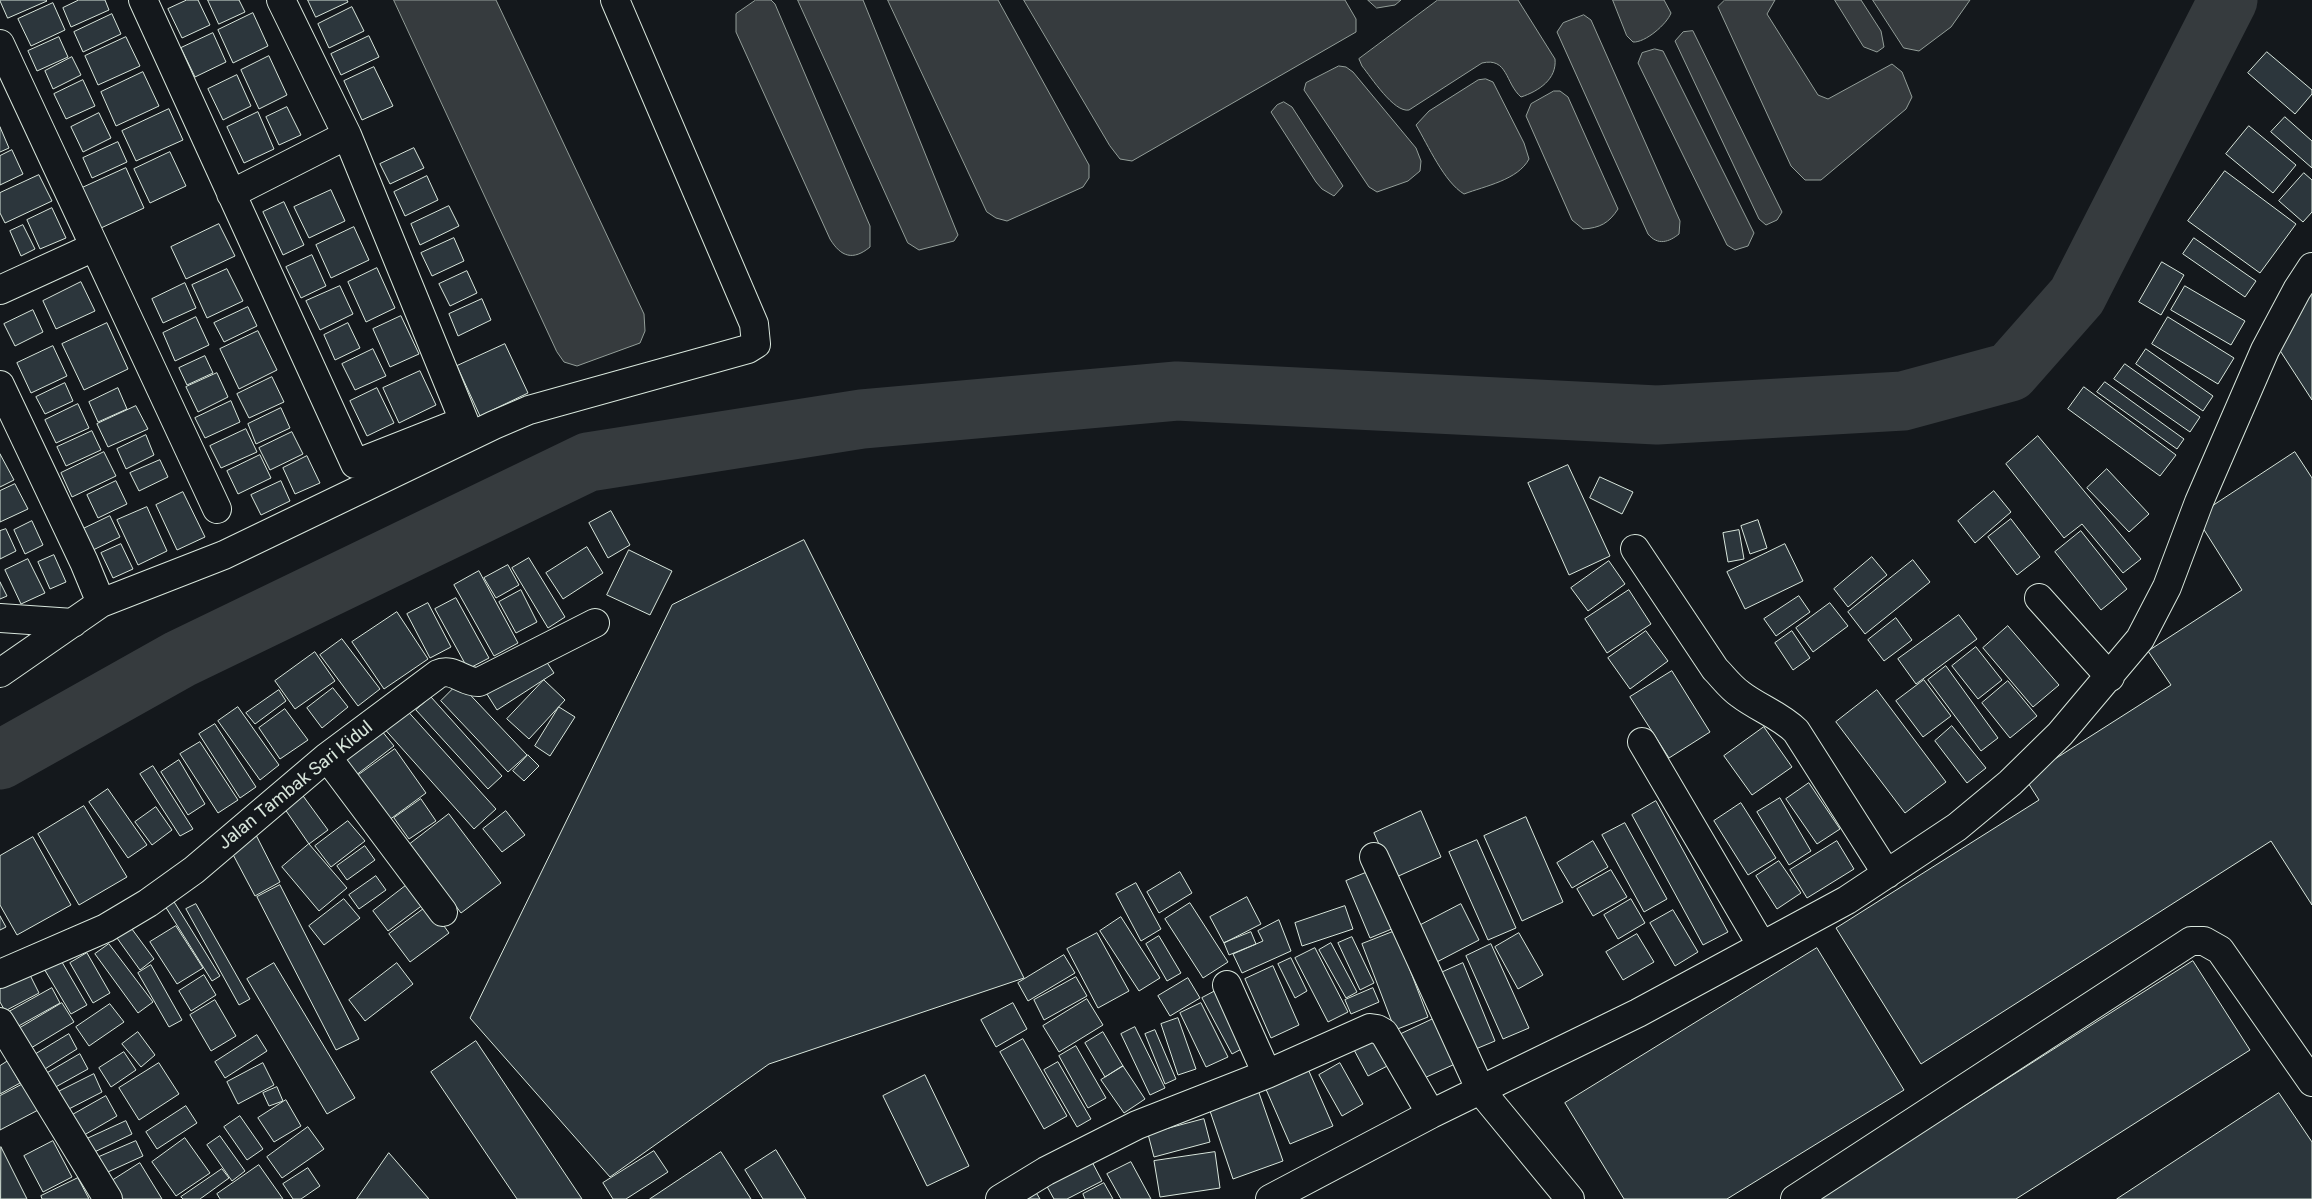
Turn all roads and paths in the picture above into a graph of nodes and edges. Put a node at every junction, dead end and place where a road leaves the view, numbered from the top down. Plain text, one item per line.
1 (143, 0) edge
2 (281, 0) edge
3 (615, 0) edge
4 (0, 44) edge
5 (347, 135) junction
6 (231, 194) junction
7 (94, 247) junction
8 (2312, 267) edge
9 (0, 290) edge
10 (0, 385) edge
11 (217, 509) dead end
12 (1635, 549) dead end
13 (2039, 598) dead end
14 (101, 603) junction
15 (0, 618) edge
16 (595, 622) dead end
17 (72, 623) junction
18 (0, 673) edge
19 (2110, 677) junction
20 (1642, 742) dead end
21 (327, 757) junction
22 (1374, 857) dead end
23 (1887, 874) junction
24 (442, 912) dead end
25 (1762, 946) junction
26 (0, 974) edge
27 (1227, 985) dead end
28 (0, 1022) edge
29 (1267, 1074) junction
30 (2312, 1082) edge
31 (1480, 1091) junction
32 (1432, 1114) junction
33 (108, 1199) edge
34 (1000, 1199) edge
35 (1270, 1199) edge
36 (1570, 1199) edge
37 (1795, 1199) edge

1 - 6 street
2 - 5 street
3 - 14 street
4 - 7 street
5 - 6 street
5 - 6 street
7 - 9 street
7 - 11 street
8 - 19 street
10 - 14 street
12 - 23 street
13 - 19 street
14 - 17 street
15 - 17 street
16 - 21 street, Jalan Tambak Sari Kidul
17 - 18 street
19 - 23 street
20 - 25 street
21 - 24 street
21 - 26 street, Jalan Tambak Sari Kidul
22 - 31 street
23 - 25 street
25 - 31 street
27 - 29 street
28 - 33 street
29 - 32 street
29 - 34 street
30 - 37 street
31 - 32 street
31 - 36 street
32 - 35 street

